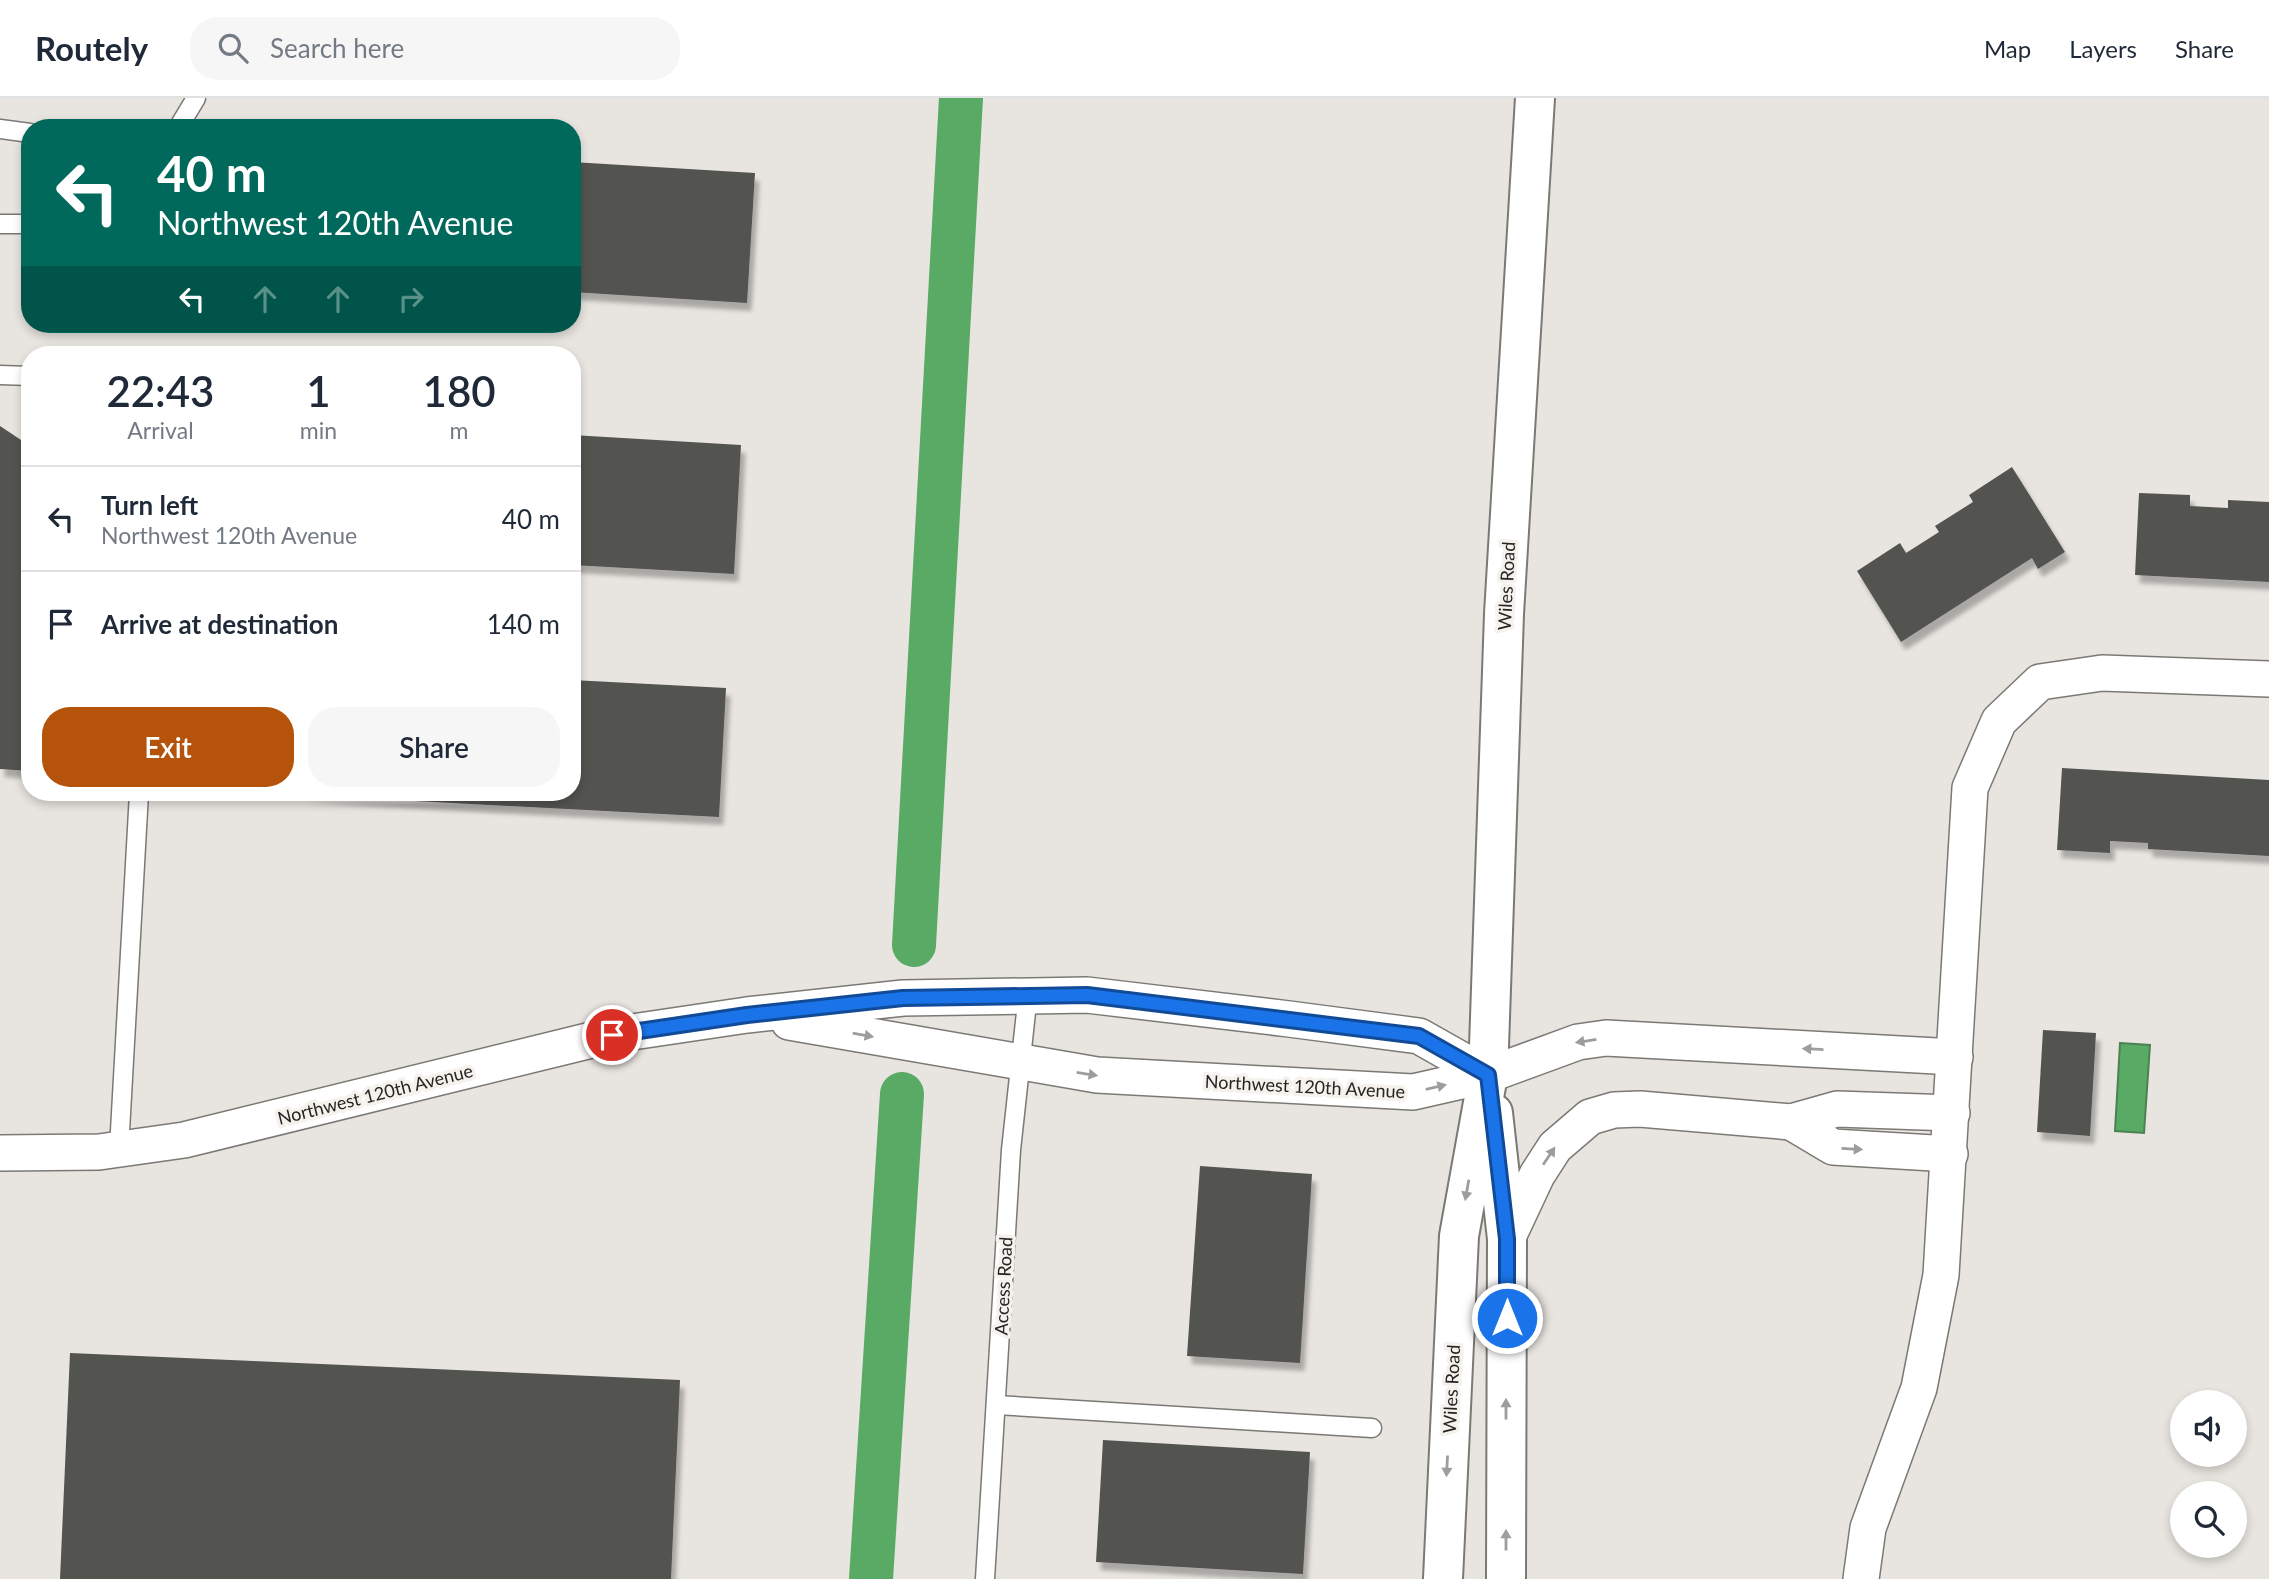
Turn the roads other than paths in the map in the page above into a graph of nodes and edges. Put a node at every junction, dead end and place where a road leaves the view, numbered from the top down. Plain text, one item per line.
1 (196, 98) edge
2 (1535, 98) edge
3 (183, 119) edge
4 (0, 129) edge
5 (21, 132) edge
6 (0, 223) edge
7 (21, 224) edge
8 (0, 375) edge
9 (21, 376) edge
10 (2269, 679) edge
11 (139, 801) edge
12 (1028, 995) junction
13 (747, 1015) junction
14 (1864, 1051) junction
15 (1955, 1057) junction
16 (1023, 1063) junction
17 (1488, 1075) junction
18 (1863, 1110) junction
19 (1952, 1113) junction
20 (1791, 1122) junction
21 (119, 1149) junction
22 (0, 1153) edge
23 (1950, 1154) junction
24 (1507, 1239) junction
25 (996, 1405) junction
26 (1372, 1428) dead end
27 (985, 1579) edge
28 (1443, 1579) edge
29 (1506, 1579) edge
30 (1861, 1579) edge

1 - 3 lane
2 - 17 street, Wiles Road
4 - 5 lane
6 - 7 lane
8 - 9 lane
10 - 15 street
11 - 21 lane
12 - 13 street, Northwest 120th Avenue
12 - 16 lane, Access Road
12 - 17 street, Northwest 120th Avenue
13 -> 16 street, Northwest 120th Avenue
13 - 21 street, Northwest 120th Avenue
14 - 15 street
14 -> 17 street
14 - 18 street
15 - 19 street
16 -> 17 street, Northwest 120th Avenue
16 - 25 lane, Access Road
17 - 24 street, Wiles Road
17 -> 28 street, Wiles Road
18 - 19 street
18 - 20 street
19 - 23 street
20 -> 23 street
24 -> 20 street
21 - 22 street, Northwest 120th Avenue
23 - 30 street
29 -> 24 street, Wiles Road
25 - 26 lane
25 - 27 lane, Access Road

